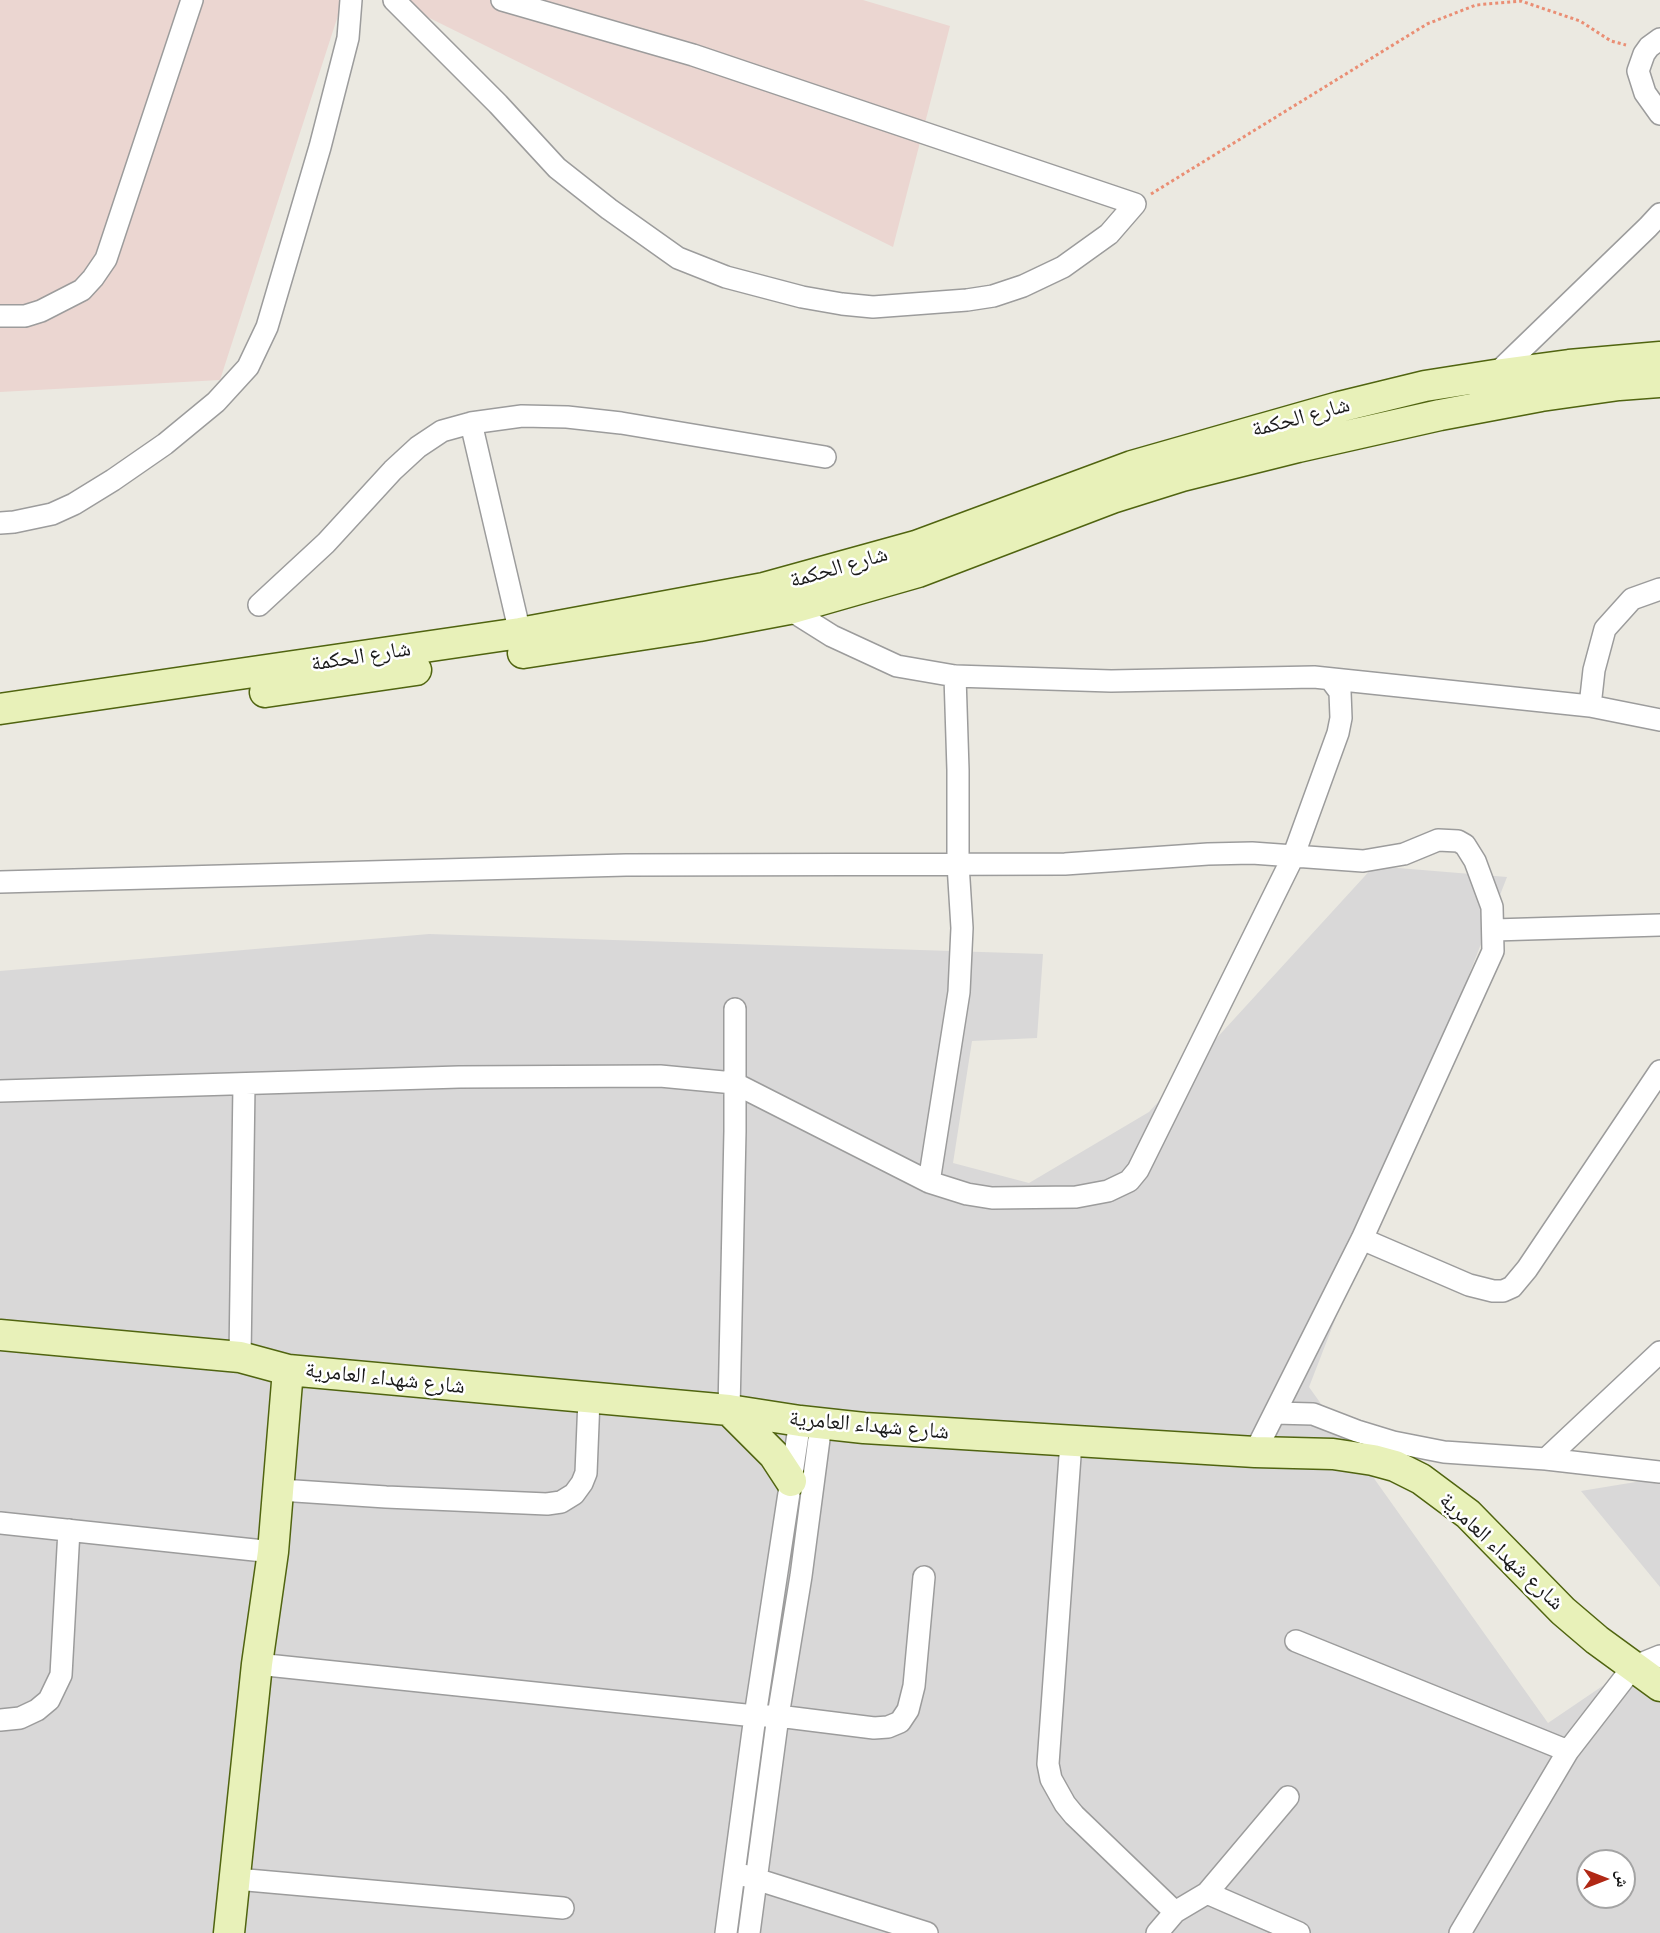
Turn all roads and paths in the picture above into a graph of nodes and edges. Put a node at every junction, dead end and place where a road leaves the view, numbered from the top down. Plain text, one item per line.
1 (192, 0) edge
2 (351, 0) edge
3 (394, 0) edge
4 (502, 0) edge
5 (1655, 43) edge
6 (1660, 114) edge
7 (1135, 204) junction
8 (1660, 214) edge
9 (0, 316) edge
10 (1660, 357) edge
11 (1495, 375) junction
12 (1660, 382) edge
13 (471, 423) junction
14 (825, 457) dead end
15 (0, 522) edge
16 (1660, 589) edge
17 (259, 605) dead end
18 (789, 609) junction
19 (520, 633) junction
20 (955, 676) junction
21 (1330, 680) junction
22 (1590, 706) junction
23 (0, 709) edge
24 (1660, 720) edge
25 (0, 728) edge
26 (1293, 857) junction
27 (958, 864) junction
28 (0, 882) edge
29 (1660, 925) edge
30 (1494, 930) junction
31 (735, 1009) dead end
32 (1660, 1071) edge
33 (734, 1083) junction
34 (244, 1085) junction
35 (0, 1091) edge
36 (929, 1182) junction
37 (1362, 1239) junction
38 (0, 1335) edge
39 (1660, 1352) edge
40 (240, 1357) junction
41 (288, 1370) junction
42 (590, 1399) junction
43 (729, 1410) junction
44 (1275, 1413) junction
45 (811, 1422) junction
46 (1071, 1442) junction
47 (1255, 1452) junction
48 (1546, 1459) junction
49 (1660, 1472) edge
50 (791, 1481) junction
51 (280, 1490) junction
52 (0, 1523) edge
53 (69, 1530) junction
54 (273, 1552) junction
55 (924, 1577) dead end
56 (1296, 1641) dead end
57 (1660, 1656) edge
58 (258, 1664) junction
59 (1633, 1667) junction
60 (1660, 1686) edge
61 (755, 1716) junction
62 (778, 1716) junction
63 (0, 1720) edge
64 (1568, 1751) junction
65 (1288, 1797) dead end
66 (734, 1872) junction
67 (755, 1879) junction
68 (236, 1880) junction
69 (1206, 1893) junction
70 (563, 1908) dead end
71 (1176, 1912) junction
72 (228, 1932) edge
73 (726, 1933) edge
74 (748, 1933) edge
75 (927, 1933) edge
76 (1157, 1933) edge
77 (1299, 1933) edge
78 (1460, 1933) edge

1 - 9 street
2 - 15 street
3 - 7 street
4 - 7 street
5 - 6 street
5 - 7 path
8 - 11 street
10 - 11 street, شارع الحكمة
11 - 19 street, شارع الحكمة
12 - 18 street, شارع الحكمة
13 - 14 street
13 - 17 street
13 - 19 street
16 - 22 street
18 - 20 street
18 - 25 street, شارع الحكمة
19 - 23 street, شارع الحكمة
20 - 21 street
20 - 27 street
21 - 22 street
21 - 26 street
22 - 24 street
26 - 27 street
26 - 30 street
26 - 36 street
27 - 28 street
27 - 36 street
29 - 30 street
30 - 37 street
31 - 33 street
32 - 37 street
33 - 34 street
33 - 36 street
33 - 43 street
34 - 35 street
34 - 40 street
37 - 44 street
38 - 40 street, شارع شهداء العامرية
39 - 48 street
40 - 41 street, شارع شهداء العامرية
41 - 42 street, شارع شهداء العامرية
41 - 51 street
42 - 43 street, شارع شهداء العامرية
42 - 51 street
43 - 45 street, شارع شهداء العامرية
43 - 50 street
44 - 47 street
44 - 48 street
45 - 46 street, شارع شهداء العامرية
45 - 50 street
45 - 62 street
46 - 47 street, شارع شهداء العامرية
46 - 71 street
47 - 59 street, شارع شهداء العامرية
48 - 49 street
50 - 61 street
51 - 54 street
52 - 53 street
53 - 54 street
53 - 63 street
54 - 58 street
55 - 62 street
56 - 64 street
57 - 59 street
58 - 61 street
58 - 68 street
59 - 60 street, شارع شهداء العامرية
59 - 64 street
61 - 62 street
61 - 66 street
62 - 67 street
64 - 78 street
65 - 69 street
66 - 67 street
66 - 73 street
67 - 74 street
67 - 75 street
68 - 70 street
68 - 72 street
69 - 71 street
69 - 77 street
71 - 76 street

